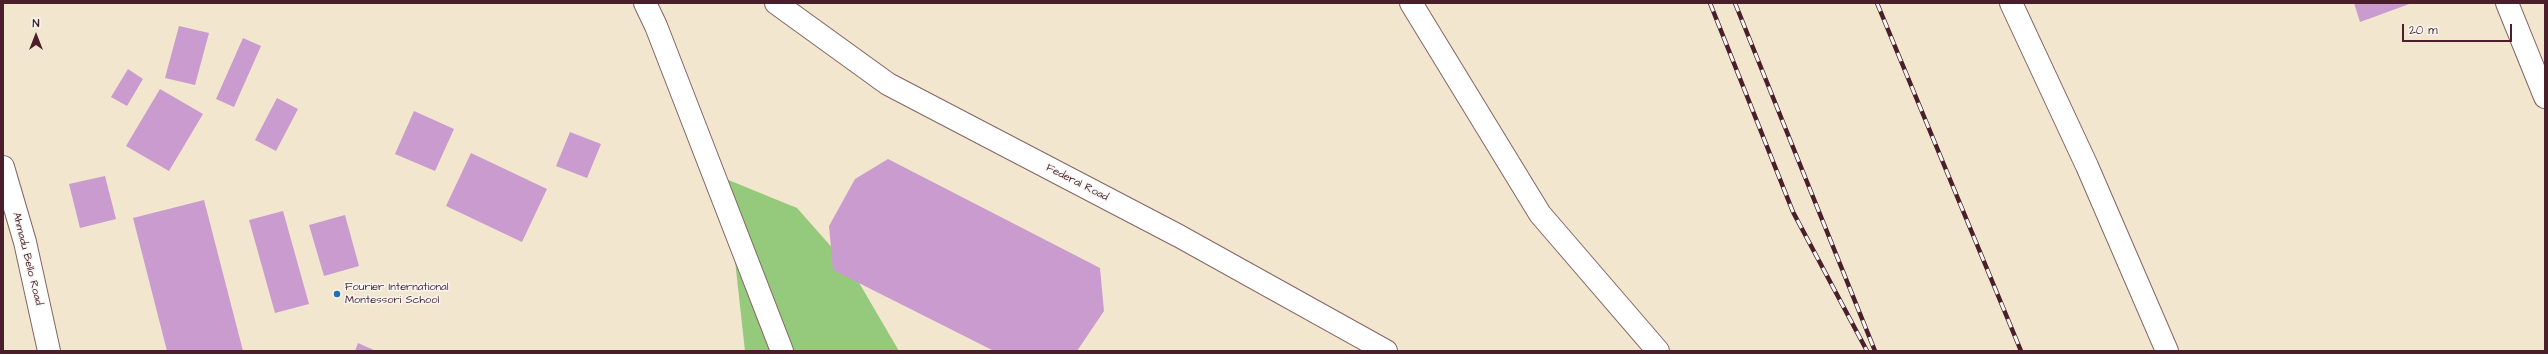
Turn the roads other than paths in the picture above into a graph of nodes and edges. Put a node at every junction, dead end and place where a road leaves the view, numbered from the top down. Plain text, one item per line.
1 (645, 3) edge
2 (776, 3) edge
3 (1411, 3) edge
4 (2011, 3) edge
5 (2507, 3) edge
6 (2545, 97) edge
7 (3, 167) edge
8 (49, 351) edge
9 (782, 351) edge
10 (1386, 351) edge
11 (1658, 351) edge
12 (2167, 351) edge

1 - 9 street
2 - 10 street, Federal Road
3 - 11 street
4 - 12 street
5 - 6 street
7 - 8 street, Ahmadu Bello Road

